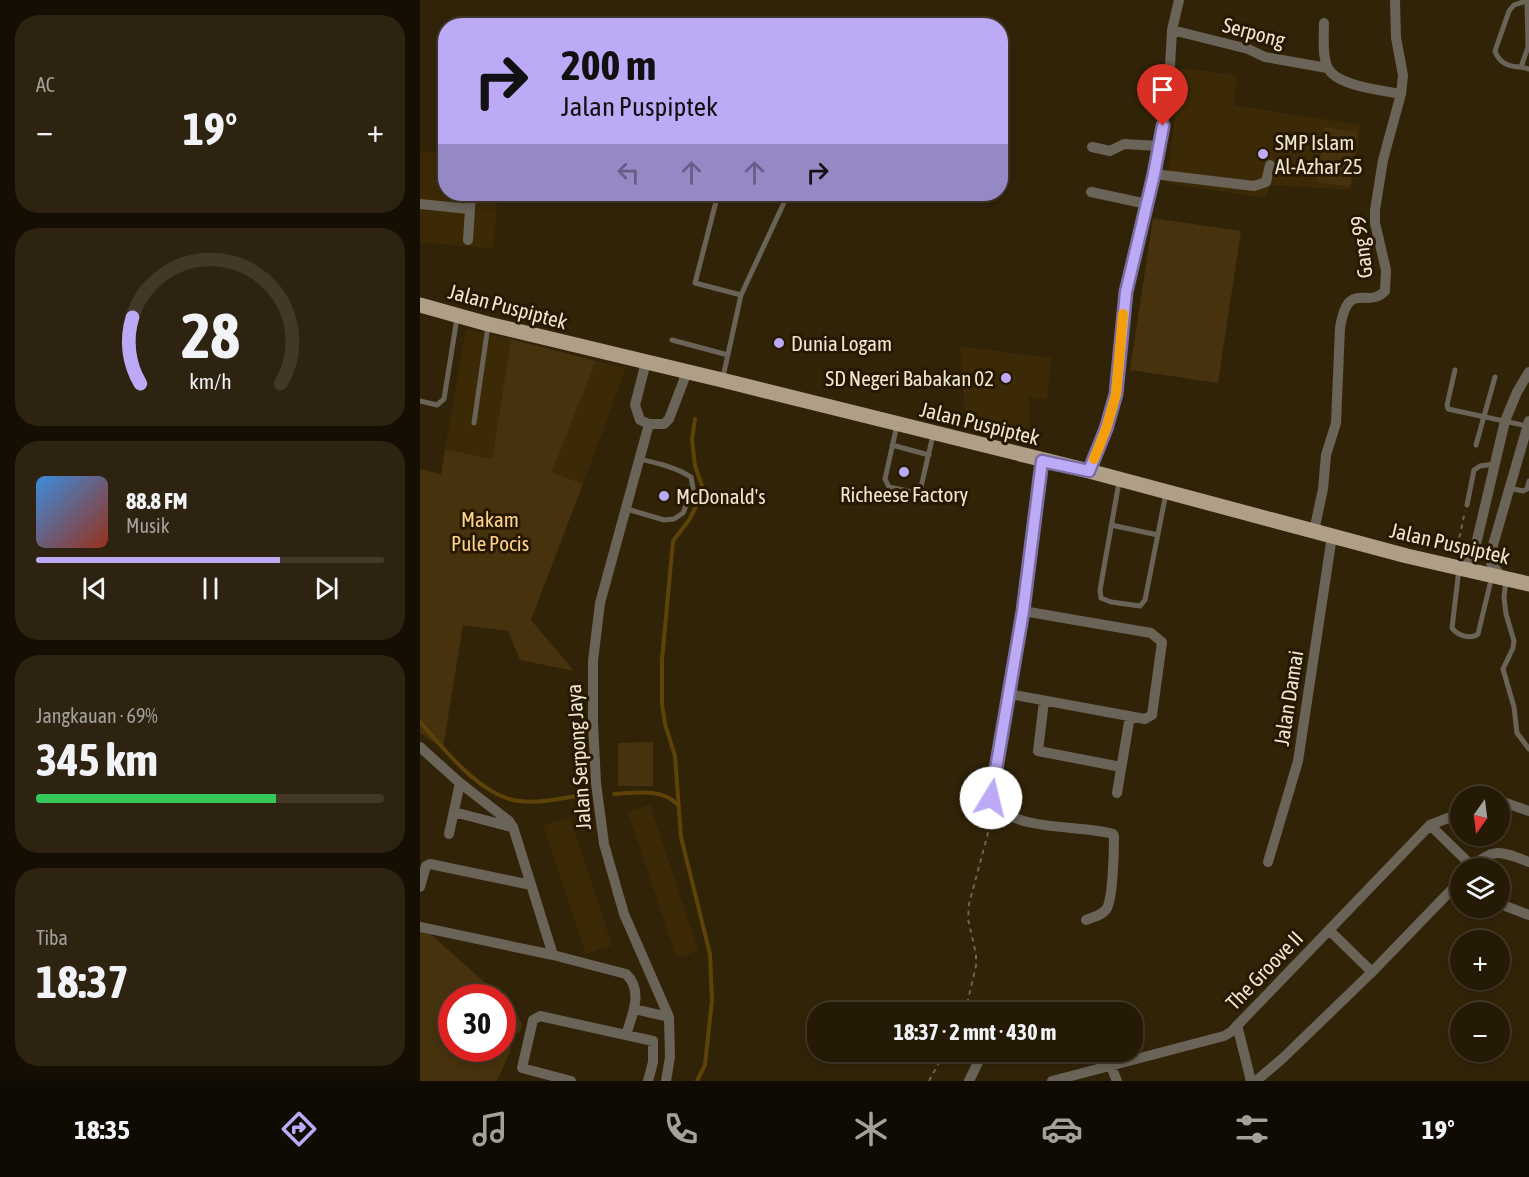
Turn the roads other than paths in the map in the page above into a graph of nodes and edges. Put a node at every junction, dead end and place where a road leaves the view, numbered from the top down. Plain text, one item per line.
1 (1179, 0) edge
2 (1395, 0) edge
3 (1527, 1) edge
4 (1324, 23) dead end
5 (1172, 30) junction
6 (1521, 67) junction
7 (1327, 68) junction
8 (1529, 69) edge
9 (1401, 94) junction
10 (1160, 146) junction
11 (1092, 147) dead end
12 (1270, 165) dead end
13 (1154, 174) junction
14 (1091, 192) dead end
15 (470, 201) edge
16 (716, 201) edge
17 (785, 201) edge
18 (420, 204) edge
19 (1147, 204) junction
20 (469, 210) junction
21 (468, 240) dead end
22 (741, 295) junction
23 (420, 305) edge
24 (457, 315) junction
25 (488, 324) junction
26 (672, 340) dead end
27 (728, 355) junction
28 (646, 362) junction
29 (1455, 370) dead end
30 (687, 372) junction
31 (1529, 372) edge
32 (1495, 377) dead end
33 (722, 380) junction
34 (420, 401) edge
35 (1483, 418) junction
36 (1505, 421) junction
37 (474, 423) dead end
38 (1528, 423) edge
39 (649, 424) junction
40 (897, 424) junction
41 (933, 433) junction
42 (892, 445) junction
43 (1476, 446) dead end
44 (929, 455) junction
45 (639, 459) junction
46 (1042, 461) junction
47 (1495, 464) junction
48 (1089, 471) junction
49 (1119, 479) junction
50 (1529, 481) edge
51 (1509, 488) junction
52 (1167, 491) junction
53 (1467, 505) road end
54 (627, 509) junction
55 (1111, 525) junction
56 (1314, 531) junction
57 (1158, 535) junction
58 (1332, 536) junction
59 (1460, 567) junction
60 (1500, 576) junction
61 (1529, 584) edge
62 (1023, 611) junction
63 (1009, 694) junction
64 (1044, 701) junction
65 (1130, 716) junction
66 (420, 747) edge
67 (1529, 749) edge
68 (1121, 766) junction
69 (460, 783) junction
70 (1117, 794) dead end
71 (1510, 804) edge
72 (1529, 811) edge
73 (454, 812) junction
74 (1450, 817) edge
75 (1431, 825) junction
76 (513, 827) junction
77 (449, 834) dead end
78 (1463, 858) edge
79 (1482, 858) edge
80 (1268, 862) dead end
81 (1529, 862) edge
82 (531, 885) junction
83 (420, 887) edge
84 (1450, 895) edge
85 (1510, 908) edge
86 (1529, 915) edge
87 (1086, 920) dead end
88 (420, 927) edge
89 (1329, 930) junction
90 (553, 955) junction
91 (1372, 972) junction
92 (634, 1009) junction
93 (669, 1017) junction
94 (1237, 1025) junction
95 (626, 1035) junction
96 (978, 1062) edge
97 (1110, 1062) edge
98 (1112, 1065) junction
99 (571, 1081) edge
100 (648, 1081) edge
101 (666, 1081) edge
102 (969, 1081) edge
103 (1052, 1081) edge
104 (1117, 1081) edge
105 (1251, 1081) edge
106 (1257, 1081) edge

1 - 5 street
2 - 9 street, Gang 99
3 - 6 lane
3 - 6 lane
4 - 7 street
5 - 7 street, Serpong
5 - 10 street
6 - 8 lane
7 - 9 street
9 - 56 street, Gang 99
10 - 11 street
10 - 13 street
12 - 13 street
13 - 19 street
14 - 19 street
15 - 20 street
16 - 22 lane
17 - 22 lane
18 - 20 street
19 - 48 street
20 - 21 street
22 - 27 lane
23 - 24 main road, Jalan Puspiptek
24 - 25 main road, Jalan Puspiptek
24 - 34 lane
25 - 28 main road, Jalan Puspiptek
25 - 37 lane
26 - 27 lane
27 - 33 lane
28 - 30 main road, Jalan Puspiptek
28 - 39 street
29 - 35 lane
30 - 33 main road, Jalan Puspiptek
30 - 39 street
31 - 36 street
32 - 35 lane
33 - 40 main road, Jalan Puspiptek
35 - 36 lane
35 - 43 lane
36 - 38 lane
36 - 47 street
38 - 51 street
39 - 45 street, Jalan Serpong Jaya
40 - 41 main road, Jalan Puspiptek
40 - 42 lane
41 - 44 lane
41 - 46 main road, Jalan Puspiptek
42 - 44 lane
42 - 44 lane
45 - 54 street, Jalan Serpong Jaya
45 - 54 lane
46 - 48 main road, Jalan Puspiptek
46 - 62 street
47 - 53 lane
47 - 59 street
48 - 49 main road, Jalan Puspiptek
49 - 52 main road, Jalan Puspiptek
49 - 55 lane
50 - 51 lane
51 - 60 street
52 - 56 main road, Jalan Puspiptek
52 - 57 lane
54 - 93 street, Jalan Serpong Jaya
55 - 57 lane
55 - 57 lane
56 - 58 main road, Jalan Puspiptek
58 - 59 main road, Jalan Puspiptek
58 - 80 street, Jalan Damai
59 - 60 main road, Jalan Puspiptek
59 - 60 lane
60 - 61 main road, Jalan Puspiptek
60 - 67 lane
62 - 63 street
62 - 65 street
63 - 64 street
63 - 87 street
64 - 65 street
64 - 68 street
65 - 68 street
66 - 69 street
68 - 70 street
69 - 73 street
69 - 76 street
71 - 72 street
73 - 76 street
73 - 77 street
74 - 75 street, The Groove II
75 - 78 street
75 - 89 street, The Groove II
76 - 82 street
79 - 81 street
82 - 83 street
82 - 90 street
84 - 91 street
85 - 86 street
88 - 90 street
89 - 91 street
89 - 94 street, The Groove II
90 - 92 street
91 - 106 street
92 - 93 street
92 - 95 street
93 - 101 street, Jalan Serpong Jaya
94 - 98 street, The Groove II
94 - 105 street
95 - 99 street
95 - 100 street
96 - 102 street
97 - 98 street
98 - 103 street, The Groove II
98 - 104 street

